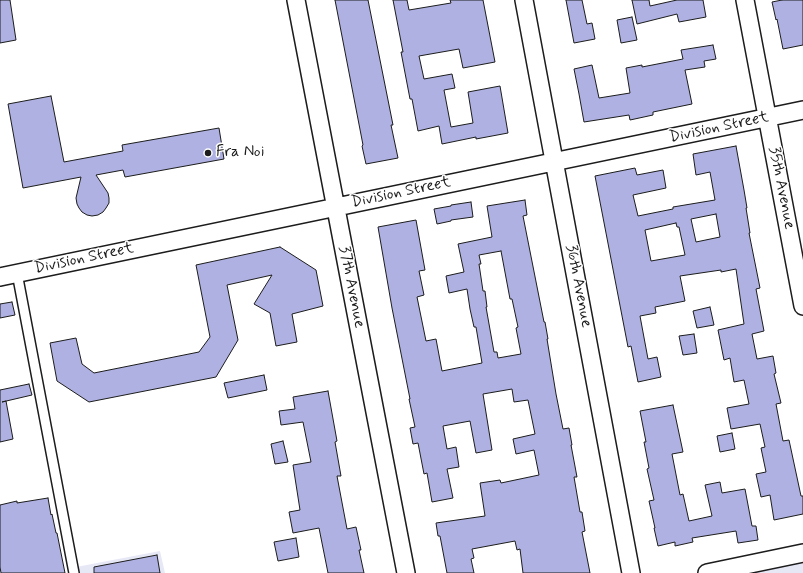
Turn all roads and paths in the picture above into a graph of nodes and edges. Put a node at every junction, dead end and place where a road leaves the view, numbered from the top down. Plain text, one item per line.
1 (296, 0) edge
2 (524, 0) edge
3 (745, 0) edge
4 (803, 110) edge
5 (767, 118) junction
6 (555, 162) junction
7 (336, 207) junction
8 (17, 273) junction
9 (0, 277) edge
10 (803, 306) edge
11 (803, 553) edge
12 (74, 573) edge
13 (406, 573) edge
14 (631, 573) edge
15 (707, 573) edge

1 - 7 street, 37th Avenue
2 - 6 street, 36th Avenue
3 - 5 street, 35th Avenue
4 - 5 street, Division Street
5 - 6 street, Division Street
5 - 10 street, 35th Avenue
6 - 7 street, Division Street
6 - 14 street, 36th Avenue
7 - 8 street, Division Street
7 - 13 street, 37th Avenue
8 - 9 street, Division Street
8 - 12 lane
11 - 15 street

